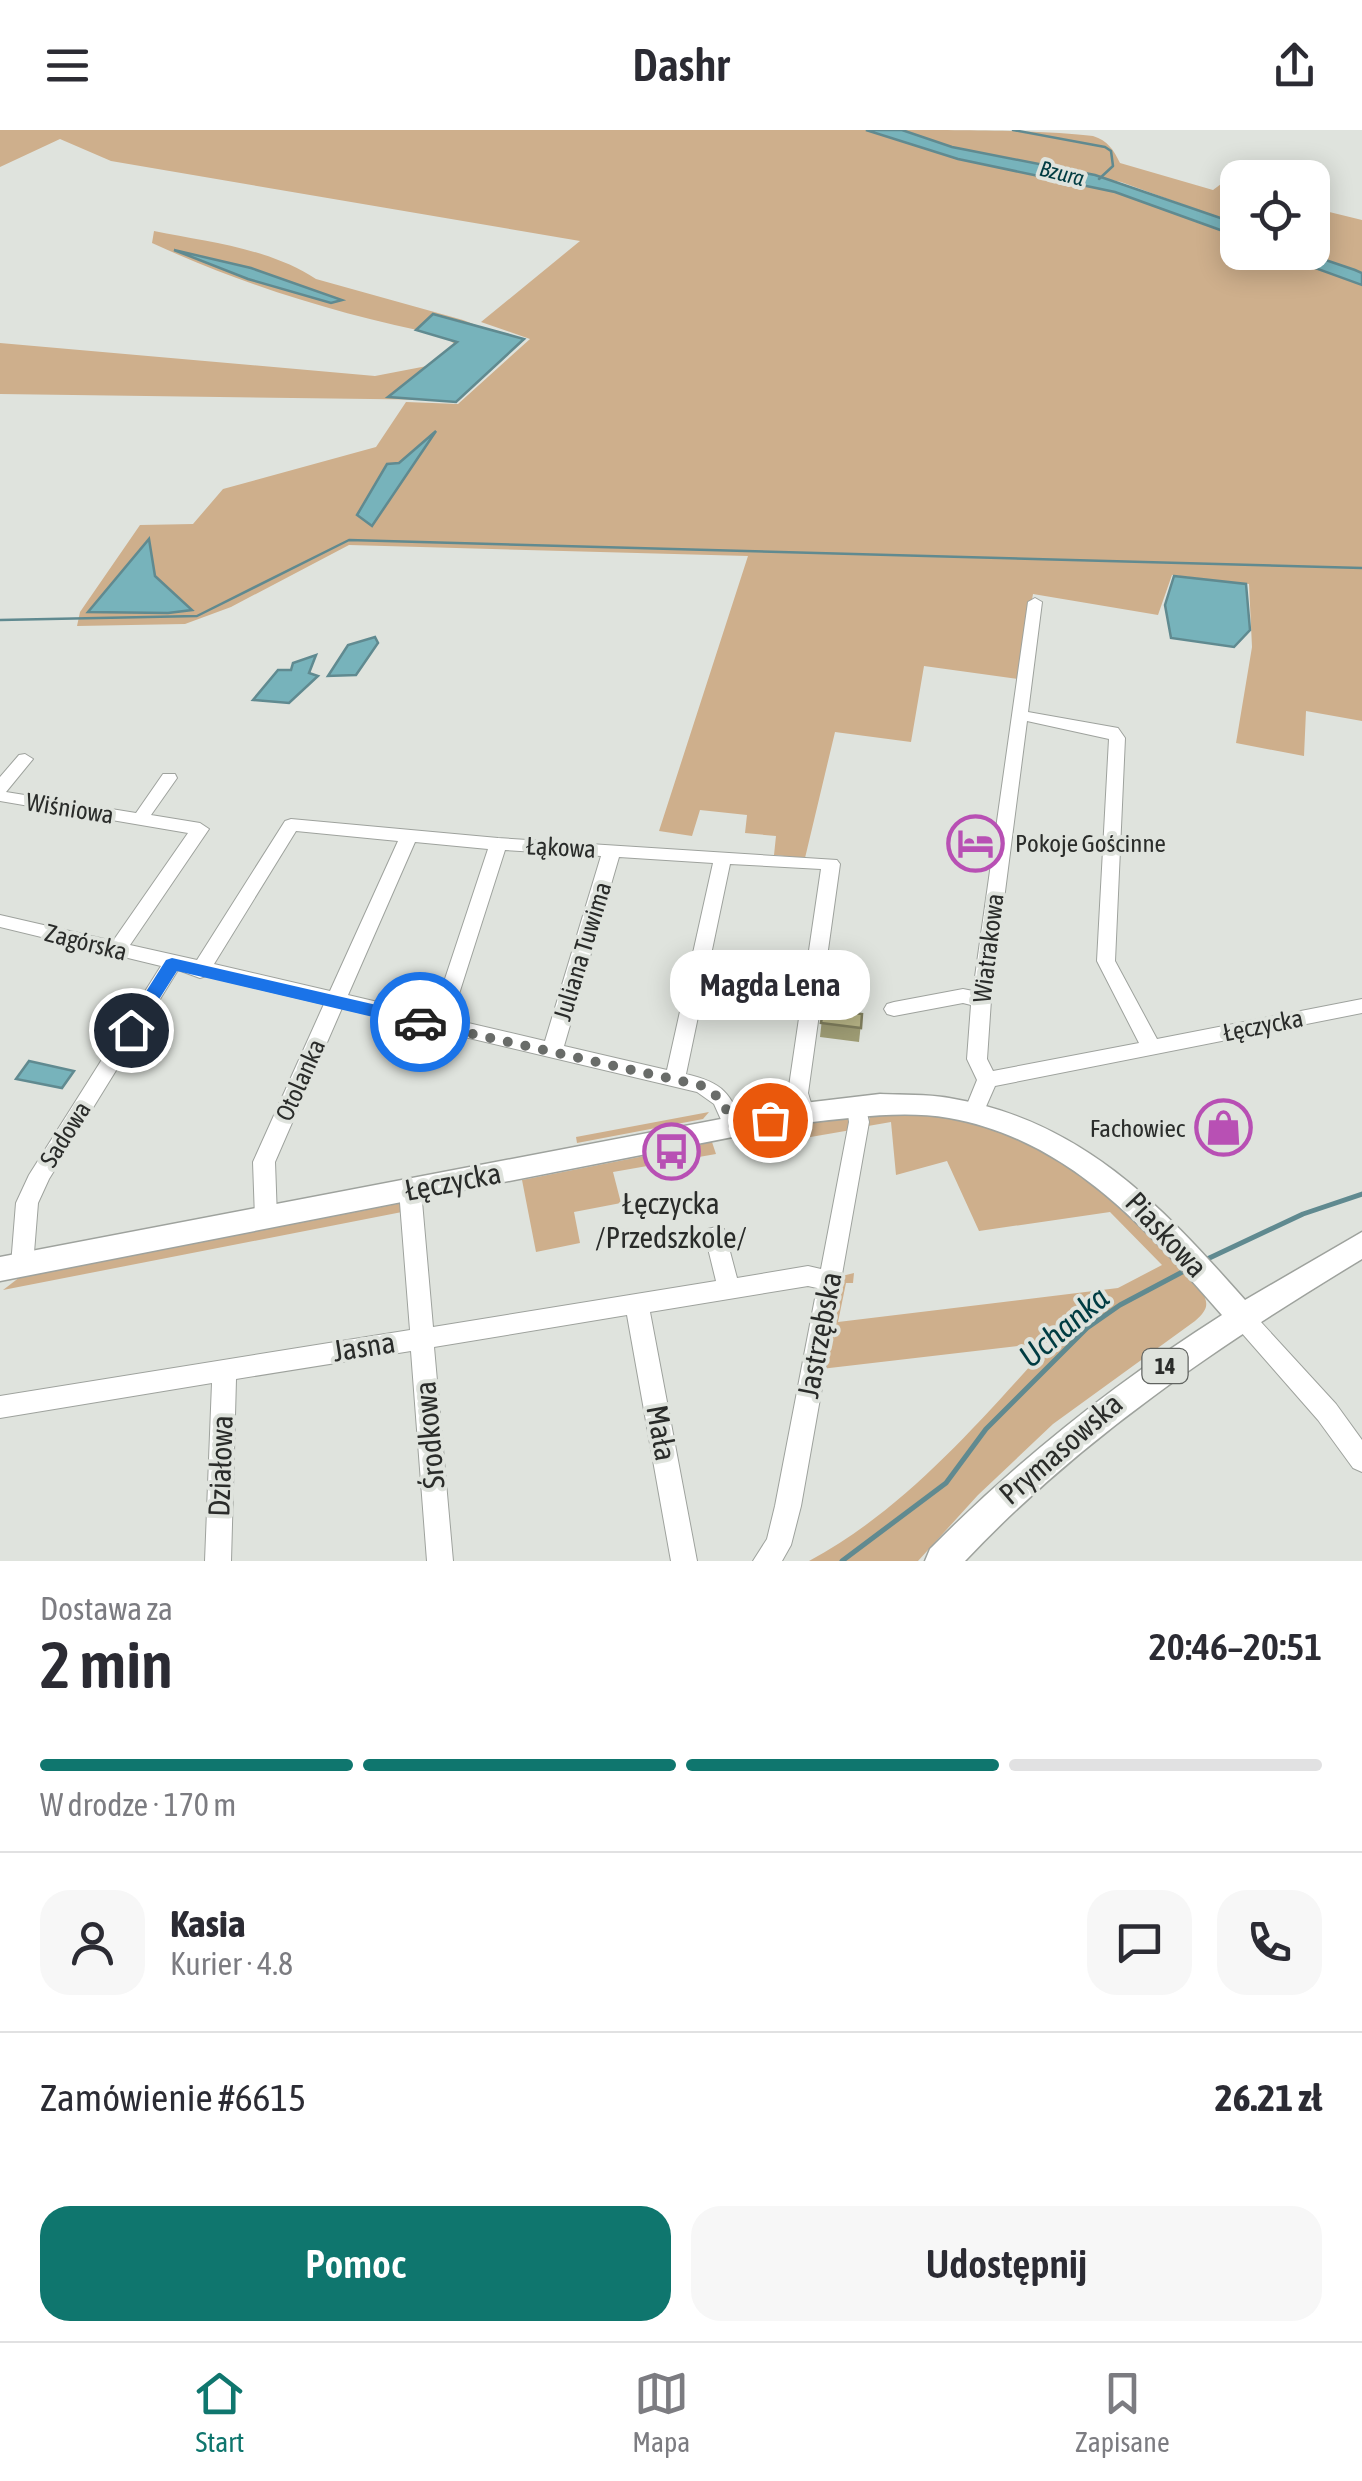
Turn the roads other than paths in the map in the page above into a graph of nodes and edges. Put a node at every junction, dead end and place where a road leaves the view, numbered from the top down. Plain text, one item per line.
1 (1035, 602) dead end
2 (1019, 716) junction
3 (25, 759) dead end
4 (168, 778) dead end
5 (0, 788) edge
6 (0, 796) edge
7 (140, 819) junction
8 (409, 836) junction
9 (498, 844) junction
10 (612, 850) junction
11 (724, 857) junction
12 (0, 922) edge
13 (117, 950) junction
14 (172, 964) junction
15 (200, 970) junction
16 (981, 1000) junction
17 (334, 1002) junction
18 (1362, 1006) edge
19 (894, 1009) dead end
20 (439, 1026) junction
21 (1151, 1047) junction
22 (552, 1051) junction
23 (675, 1079) junction
24 (987, 1080) junction
25 (908, 1104) joint
26 (857, 1106) junction
27 (974, 1112) junction
28 (804, 1113) junction
29 (734, 1127) junction
30 (410, 1190) junction
31 (266, 1218) junction
32 (716, 1236) dead end
33 (1362, 1244) edge
34 (11, 1267) edge
35 (830, 1281) junction
36 (729, 1288) junction
37 (637, 1305) junction
38 (1241, 1316) junction
39 (422, 1338) junction
40 (224, 1370) junction
41 (0, 1407) edge
42 (1362, 1460) edge
43 (218, 1561) edge
44 (440, 1561) edge
45 (684, 1561) edge
46 (766, 1561) edge
47 (942, 1561) edge

1 - 2 street, Wiatrakowa
2 - 16 street, Wiatrakowa
2 - 21 street
3 - 5 street, Wiśniowa
4 - 7 street, Wiśniowa
6 - 7 street, Wiśniowa
7 - 13 street, Wiśniowa
8 - 9 street, Łąkowa
8 - 15 street, Łąkowa
8 - 17 street, Otolanka
9 - 10 street, Łąkowa
9 - 20 street
10 - 11 street, Łąkowa
10 - 22 street, Juliana Tuwima
11 - 23 street
11 - 28 street, Łąkowa
12 - 13 street, Zagórska
13 - 14 street, Zagórska
14 - 15 street, Zagórska
14 - 34 street, Sadowa
15 - 17 street, Zagórska
16 - 19 street
16 - 24 street, Wiatrakowa
17 - 20 street, Zagórska
17 - 31 street, Otolanka
18 - 21 street, Łęczycka
20 - 22 street, Zagórska
21 - 24 street, Łęczycka
22 - 23 street, Zagórska
23 - 29 street, Zagórska
24 - 27 street
25 - 26 main road, Łęczycka
25 - 27 main road, Piaskowa
26 - 28 main road, Łęczycka
26 - 35 street, Jastrzębska
27 - 38 main road, Piaskowa
28 - 29 main road, Łęczycka
29 - 30 main road, Łęczycka
30 - 31 main road, Łęczycka
30 - 39 street, Środkowa
31 - 34 main road, Łęczycka
32 - 36 street
33 - 38 main road, 14
35 - 36 street, Jasna
35 - 46 street, Jastrzębska
36 - 37 street, Jasna
37 - 39 street, Jasna
37 - 45 street, Mała
38 - 42 street, Piaskowa
38 - 47 main road, Prymasowska / 14
39 - 40 street, Jasna
39 - 44 street, Środkowa
40 - 41 street, Jasna
40 - 43 street, Działowa

